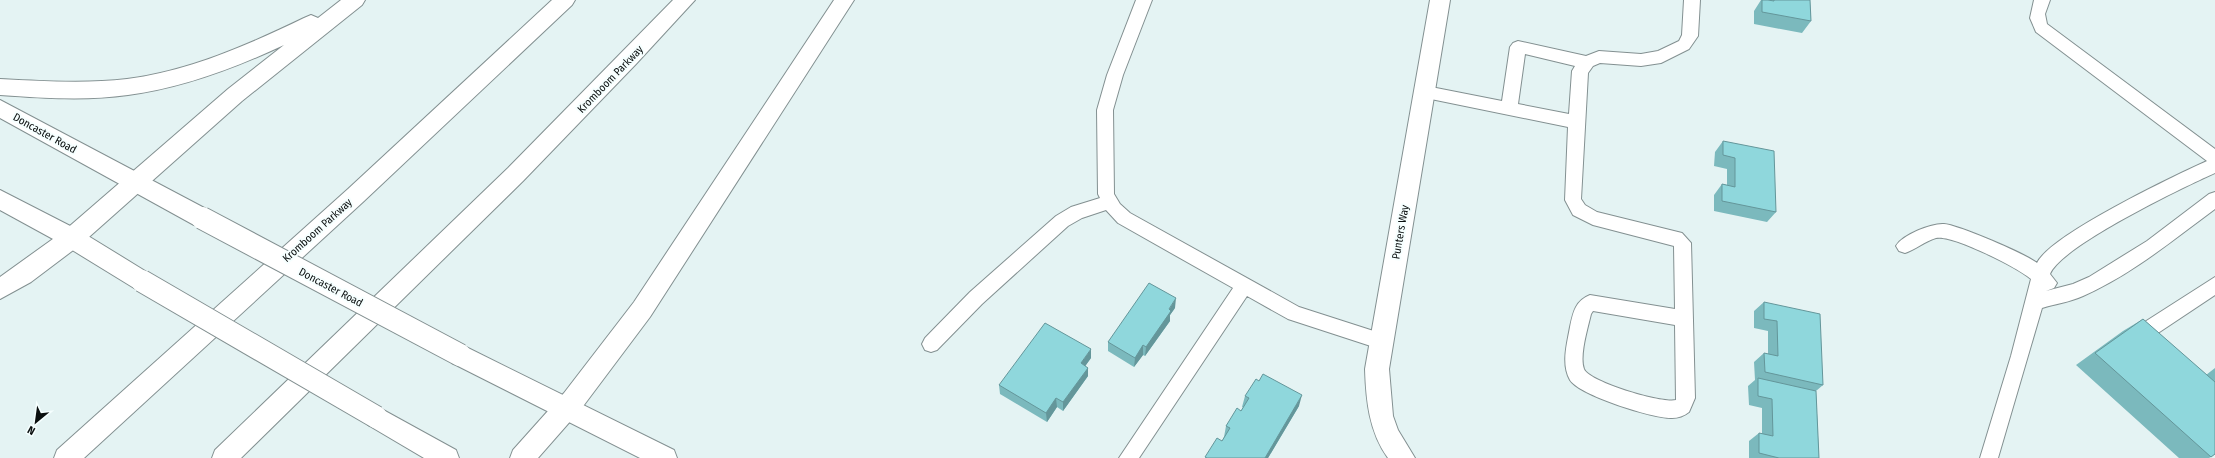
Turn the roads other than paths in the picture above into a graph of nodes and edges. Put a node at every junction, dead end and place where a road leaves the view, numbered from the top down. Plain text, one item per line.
1 (565, 0) edge
2 (685, 0) edge
3 (844, 0) edge
4 (1144, 0) edge
5 (1440, 0) edge
6 (2042, 0) edge
7 (1689, 1) edge
8 (353, 2) edge
9 (1587, 62) junction
10 (0, 87) edge
11 (1426, 92) junction
12 (0, 108) edge
13 (1509, 108) junction
14 (1576, 122) junction
15 (2215, 158) edge
16 (2215, 165) edge
17 (134, 182) junction
18 (0, 199) edge
19 (2215, 199) edge
20 (1109, 202) junction
21 (72, 238) junction
22 (1905, 246) dead end
23 (2040, 276) junction
24 (2215, 285) edge
25 (1244, 286) junction
26 (0, 289) edge
27 (2062, 295) junction
28 (2035, 302) junction
29 (1682, 318) junction
30 (2146, 331) edge
31 (1380, 341) junction
32 (930, 344) dead end
33 (567, 408) junction
34 (66, 458) edge
35 (224, 458) edge
36 (447, 458) edge
37 (522, 458) edge
38 (665, 458) edge
39 (1128, 458) edge
40 (1403, 458) edge
41 (1989, 458) edge

1 - 34 main road, Kromboom Parkway
2 - 35 main road, Kromboom Parkway
3 - 33 main road
4 - 20 lane
5 - 11 main road, Punters Way
6 - 15 lane
7 - 9 lane
8 - 10 main road
8 - 17 main road
9 - 13 lane
9 - 14 lane
11 - 13 lane
11 - 31 main road, Punters Way
12 - 17 main road, Doncaster Road
13 - 14 lane
14 - 29 lane
16 - 23 lane
17 - 21 main road
17 - 33 main road, Doncaster Road, bridge
18 - 21 main road
19 - 27 lane
20 - 25 lane
20 - 32 lane
21 - 26 main road
21 - 36 main road, bridge
22 - 23 lane
23 - 27 lane
23 - 28 lane
24 - 30 lane
25 - 31 lane
25 - 39 lane
27 - 28 lane
28 - 41 lane
29 - 29 lane
31 - 40 main road, Punters Way
33 - 37 main road
33 - 38 main road, Doncaster Road

